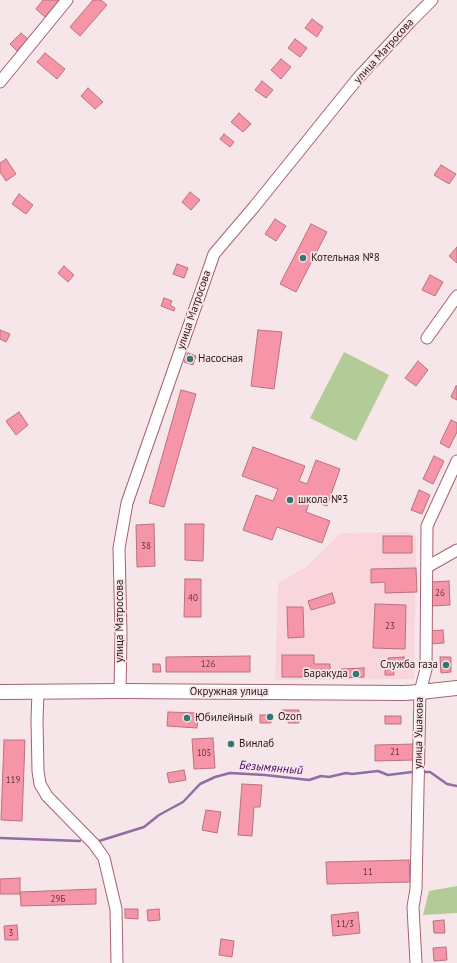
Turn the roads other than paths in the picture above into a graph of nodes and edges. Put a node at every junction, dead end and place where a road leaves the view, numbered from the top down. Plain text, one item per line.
1 (67, 0) edge
2 (432, 0) edge
3 (0, 82) edge
4 (457, 296) edge
5 (427, 338) dead end
6 (457, 461) edge
7 (457, 550) edge
8 (427, 567) junction
9 (457, 688) edge
10 (120, 691) junction
11 (0, 692) edge
12 (38, 692) junction
13 (420, 692) junction
14 (117, 963) edge
15 (416, 963) edge

1 - 3 street
2 - 10 street, улица Матросова
4 - 5 street
6 - 8 street, улица Ушакова
7 - 8 street
8 - 13 street, улица Ушакова
9 - 13 main road, Окружная улица
10 - 12 main road, Окружная улица
10 - 13 main road, Окружная улица
11 - 12 main road, Окружная улица
12 - 14 street
13 - 15 street, улица Ушакова

